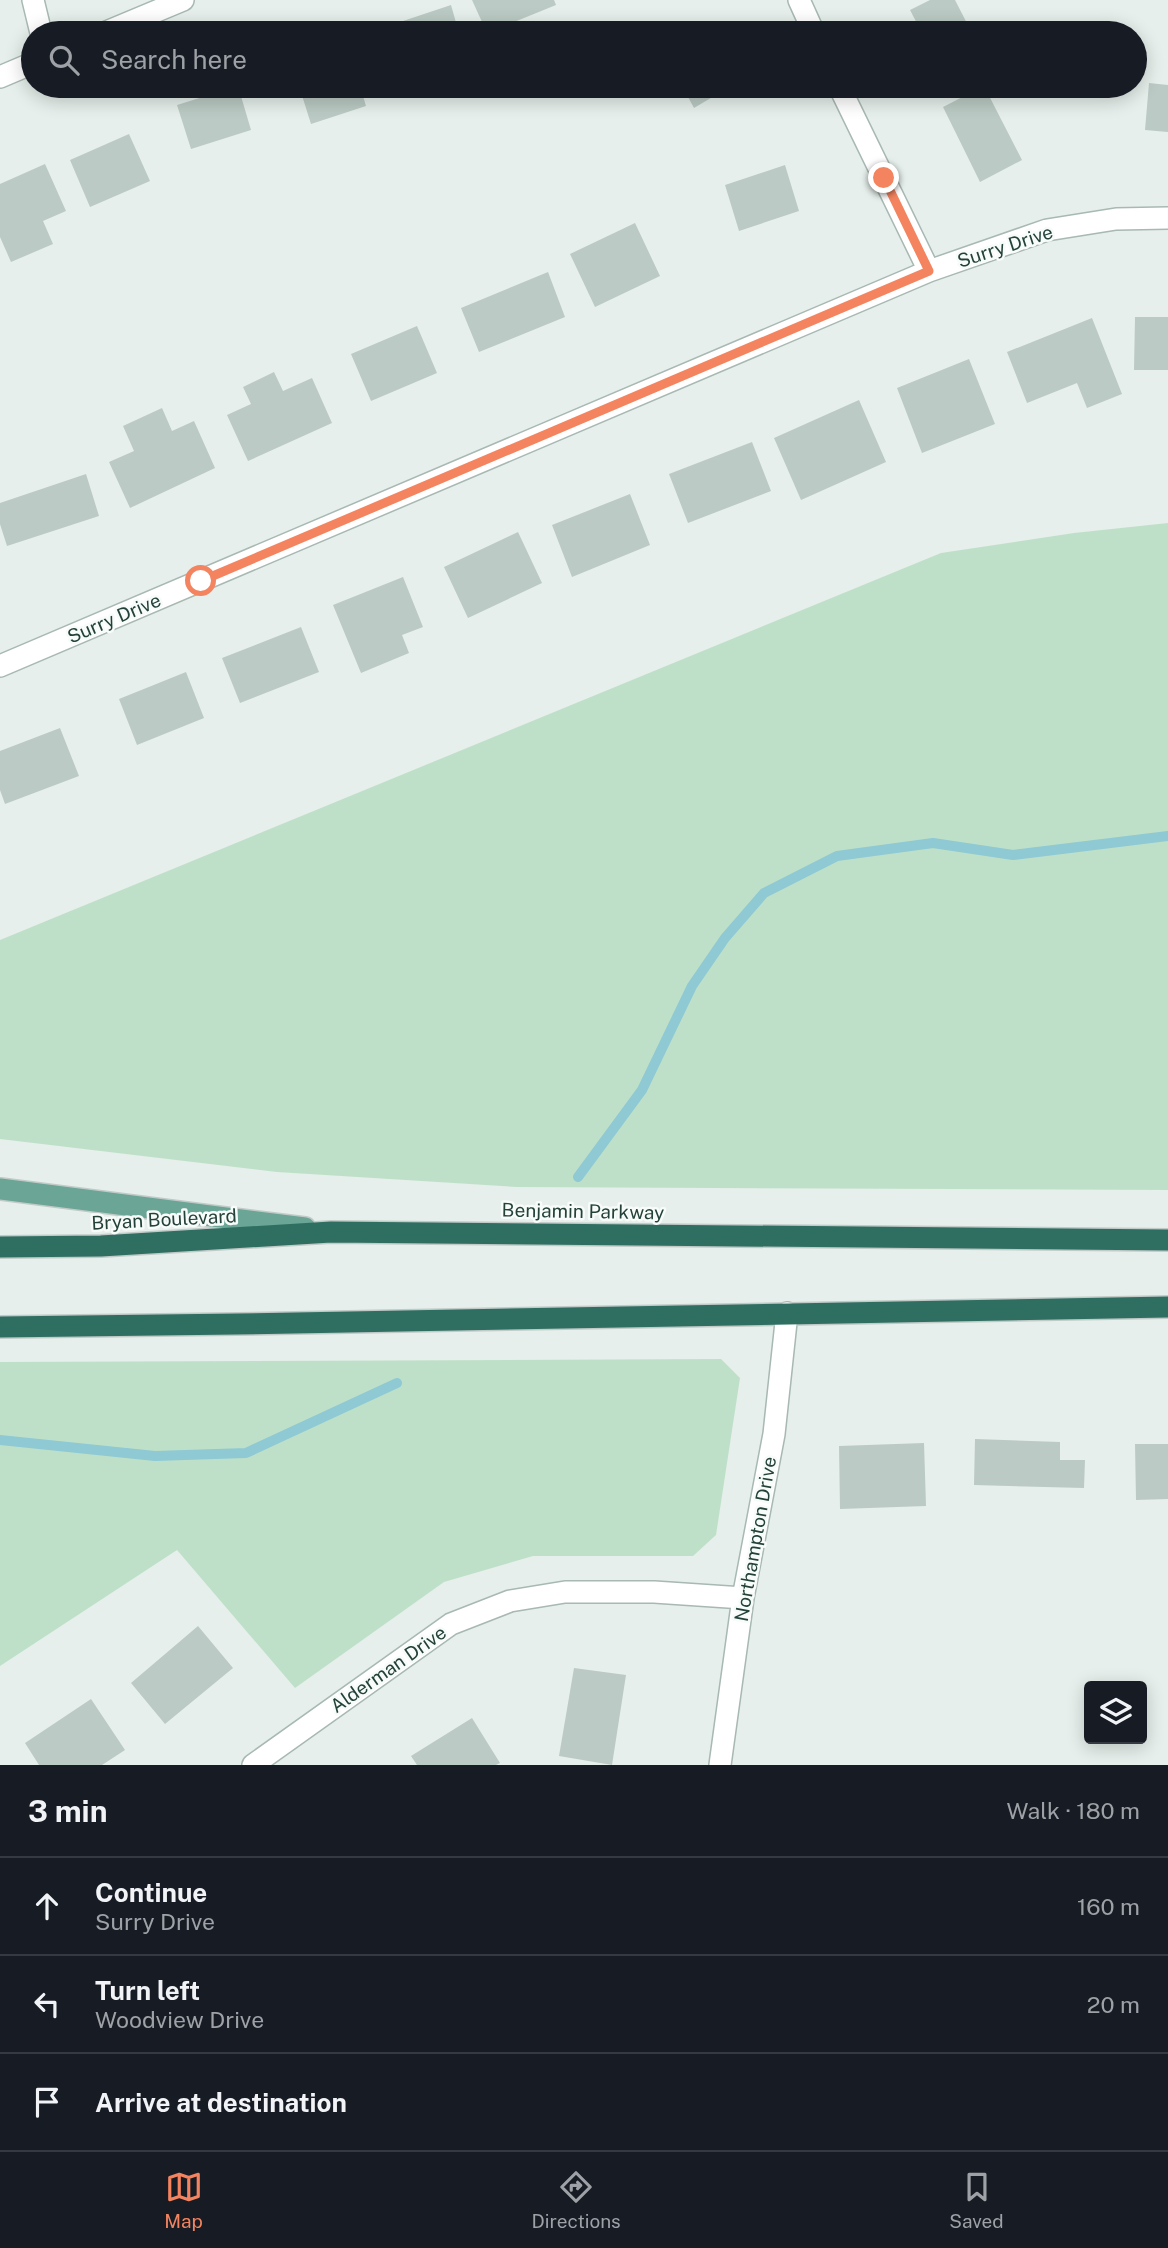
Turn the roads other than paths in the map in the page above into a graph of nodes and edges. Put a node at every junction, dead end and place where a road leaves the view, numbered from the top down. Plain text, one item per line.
1 (33, 0) edge
2 (183, 0) edge
3 (799, 0) edge
4 (38, 21) edge
5 (133, 21) edge
6 (809, 21) edge
7 (21, 68) edge
8 (0, 77) edge
9 (845, 98) edge
10 (1168, 218) edge
11 (929, 271) junction
12 (0, 666) edge
13 (0, 1189) edge
14 (331, 1232) junction
15 (1168, 1240) edge
16 (0, 1247) edge
17 (1168, 1307) edge
18 (786, 1314) junction
19 (0, 1326) edge
20 (743, 1598) junction
21 (253, 1765) edge
22 (720, 1765) edge

1 - 4 street
2 - 5 street
3 - 6 street
7 - 8 street
9 - 11 street
10 - 11 street, Surry Drive
11 - 12 street, Surry Drive
13 - 14 main road, Benjamin Parkway
14 - 15 highway, Benjamin Parkway
14 - 16 highway, Bryan Boulevard
17 - 18 highway
18 - 19 highway
18 - 20 street, Northampton Drive
20 - 21 street, Alderman Drive
20 - 22 street, Northampton Drive

